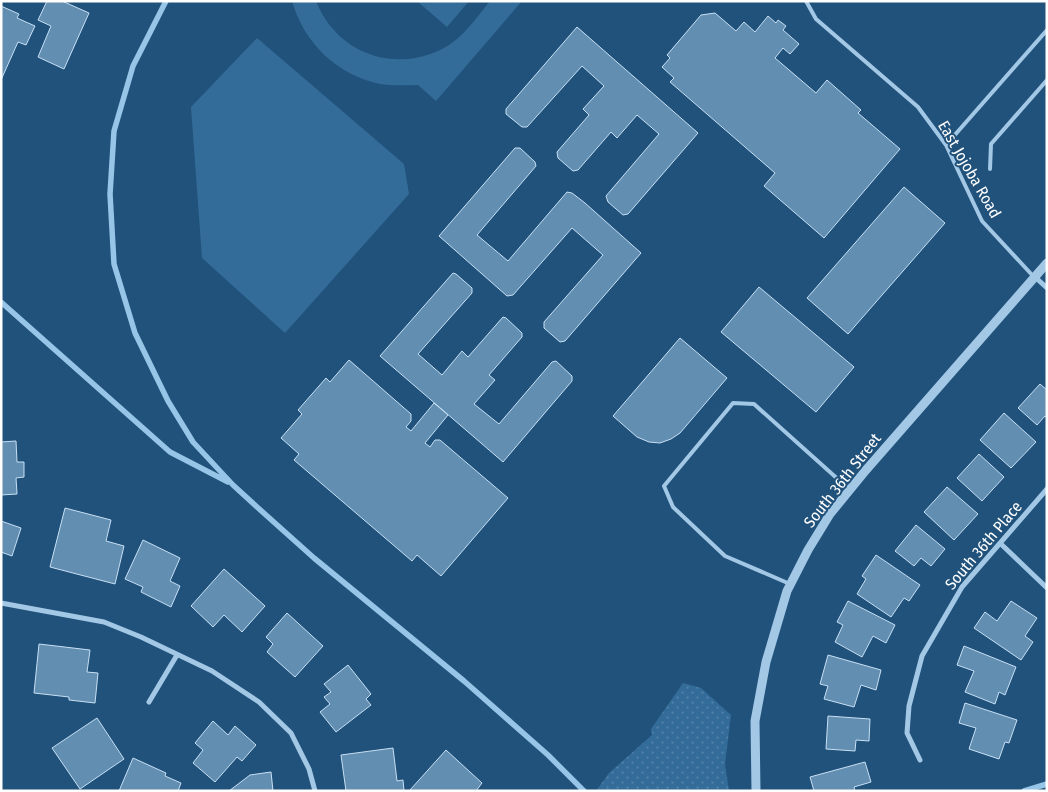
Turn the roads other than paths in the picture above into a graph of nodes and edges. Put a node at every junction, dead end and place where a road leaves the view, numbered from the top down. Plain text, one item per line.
1 (806, 2) edge
2 (1047, 30) edge
3 (1047, 80) edge
4 (946, 145) junction
5 (990, 169) dead end
6 (1047, 263) edge
7 (1035, 277) junction
8 (1047, 288) edge
9 (1047, 489) edge
10 (850, 490) junction
11 (1001, 544) junction
12 (790, 584) junction
13 (1047, 588) edge
14 (1, 603) edge
15 (177, 655) junction
16 (149, 702) dead end
17 (920, 760) dead end
18 (315, 791) edge
19 (756, 791) edge

1 - 4 lane, East Jojoba Road
2 - 4 lane
3 - 5 lane
4 - 7 lane, East Jojoba Road
6 - 7 street, South 36th Street
7 - 8 street, East Jojoba Road
7 - 10 street, South 36th Street
9 - 11 street, South 36th Place
10 - 12 street, South 36th Street
10 - 12 lane
11 - 13 street
11 - 17 street, South 36th Place
12 - 19 street, South 36th Street
14 - 15 street
15 - 16 street
15 - 18 street

